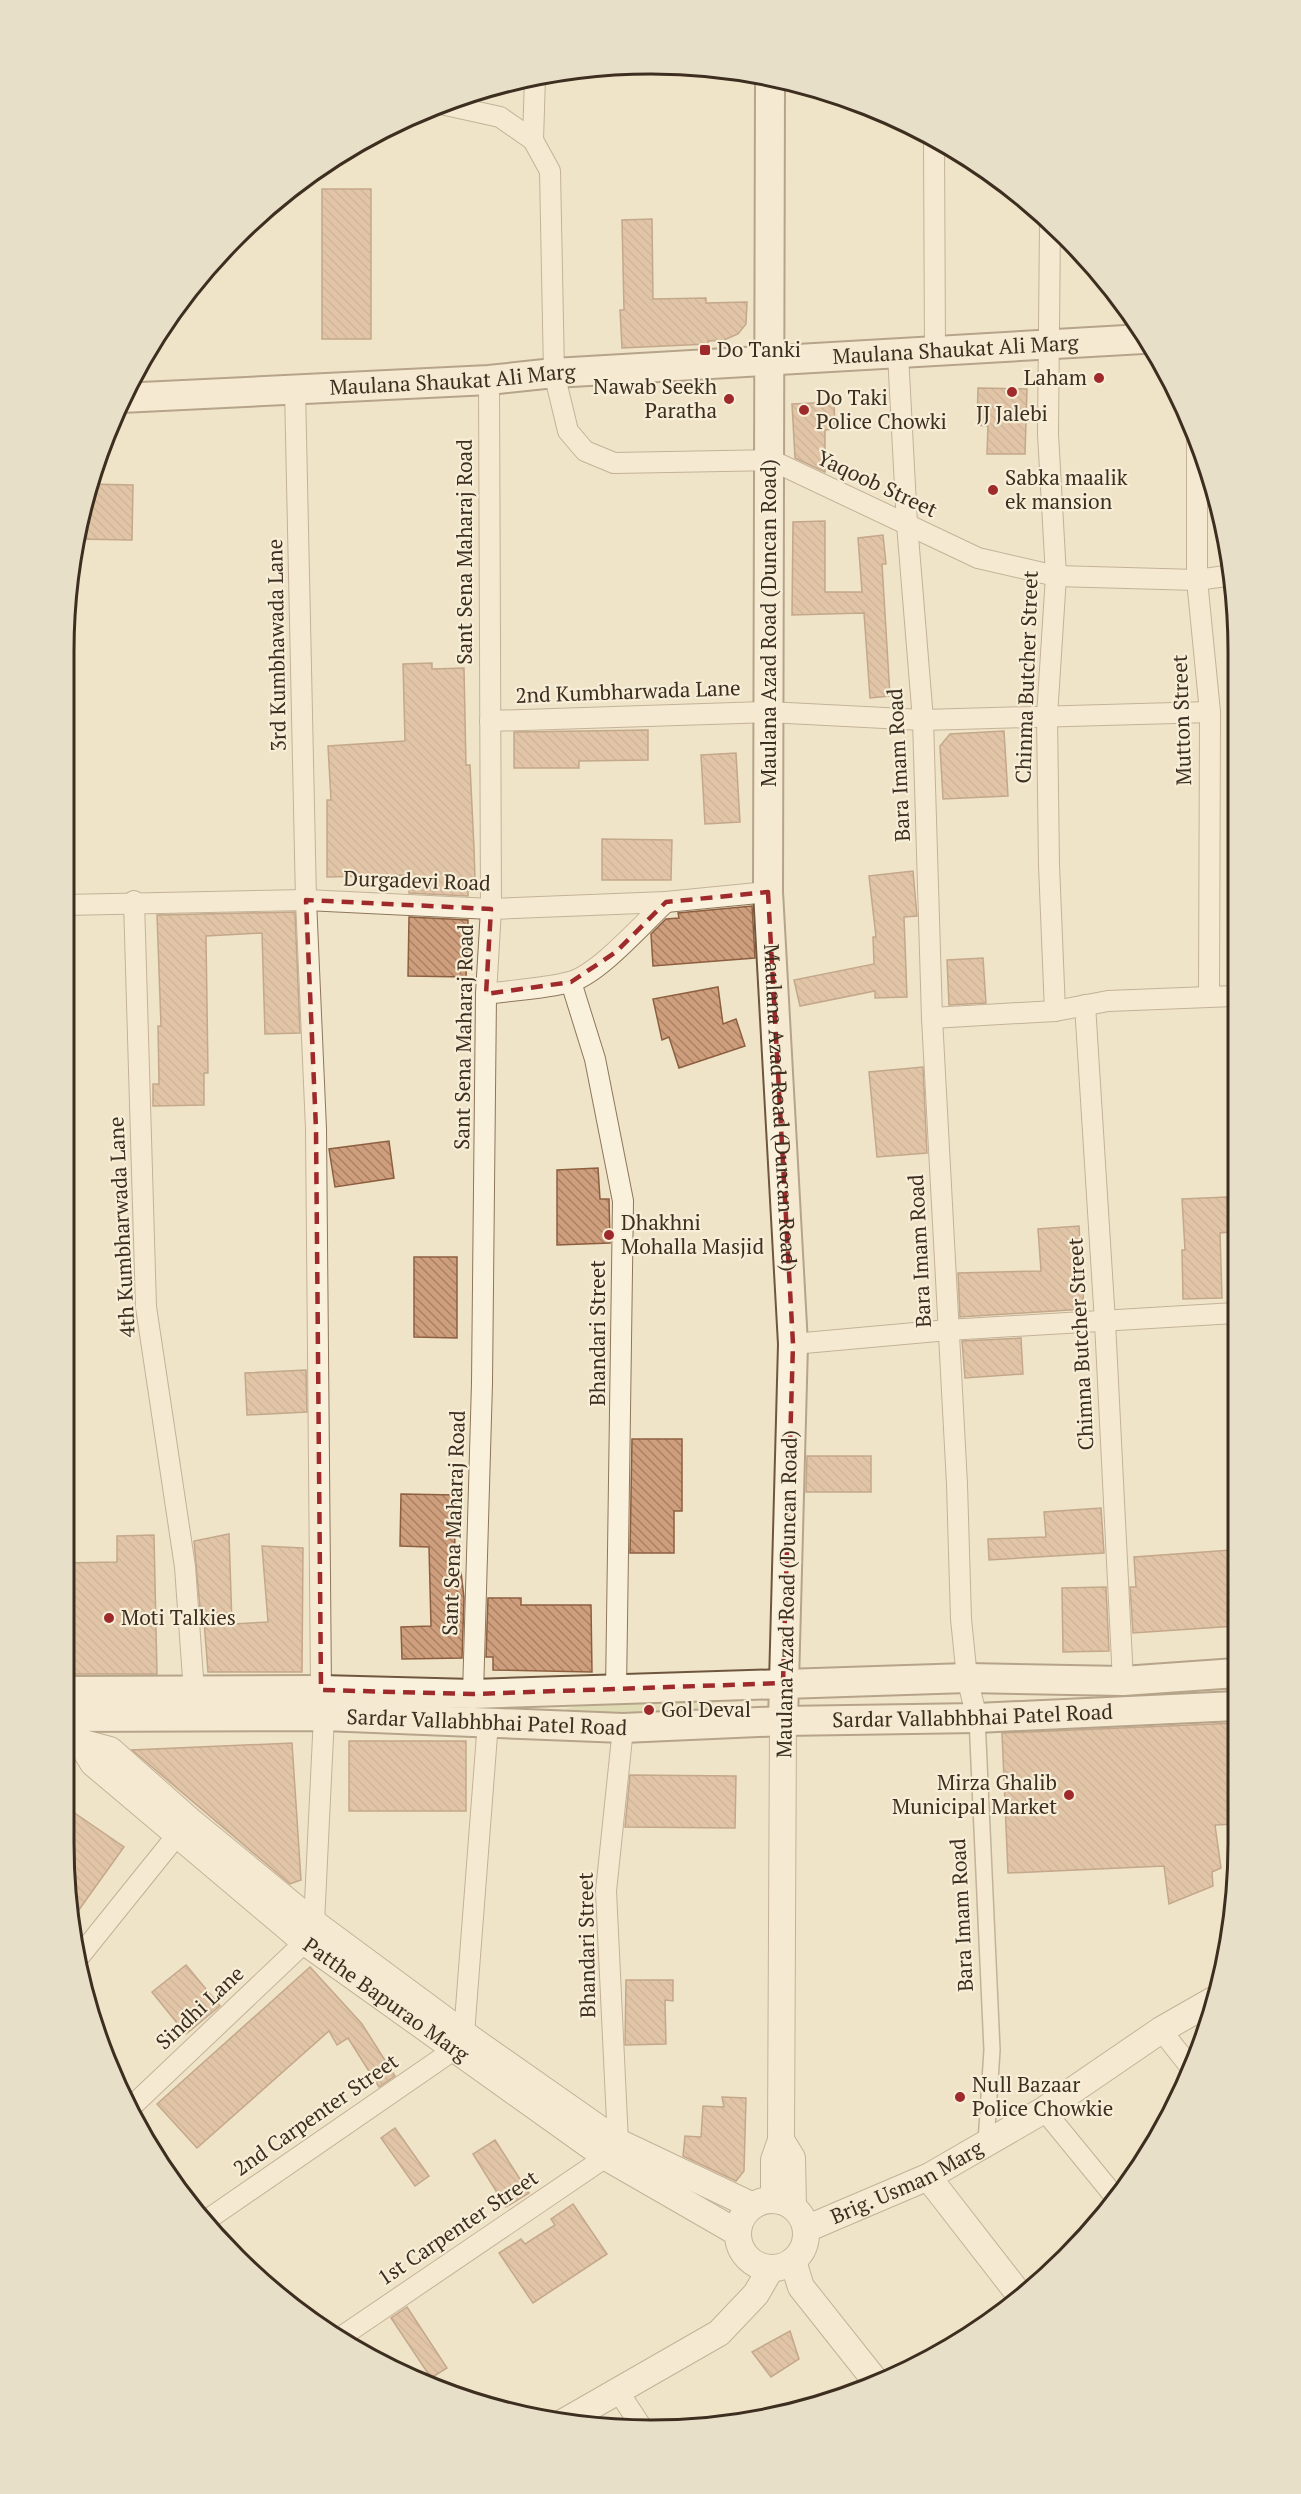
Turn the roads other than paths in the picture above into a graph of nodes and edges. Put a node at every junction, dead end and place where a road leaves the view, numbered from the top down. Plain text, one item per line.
1 (535, 86) edge
2 (770, 87) edge
3 (456, 107) edge
4 (533, 140) junction
5 (934, 148) edge
6 (1050, 234) edge
7 (1136, 339) edge
8 (1050, 345) junction
9 (935, 352) junction
10 (898, 354) junction
11 (768, 360) junction
12 (554, 373) junction
13 (489, 380) junction
14 (295, 389) junction
15 (132, 397) edge
16 (771, 460) junction
17 (1197, 465) edge
18 (907, 524) junction
19 (1056, 576) junction
20 (1223, 576) edge
21 (1197, 580) junction
22 (768, 712) junction
23 (1210, 712) junction
24 (1047, 716) junction
25 (923, 720) junction
26 (490, 721) junction
27 (768, 892) junction
28 (306, 900) junction
29 (134, 901) junction
30 (666, 902) junction
31 (74, 904) edge
32 (491, 909) junction
33 (571, 982) junction
34 (486, 993) junction
35 (1228, 996) edge
36 (1209, 997) junction
37 (1085, 1005) junction
38 (1055, 1011) junction
39 (932, 1018) junction
40 (1228, 1313) edge
41 (1105, 1322) junction
42 (948, 1330) junction
43 (793, 1344) junction
44 (1228, 1674) edge
45 (967, 1678) junction
46 (1123, 1681) junction
47 (783, 1683) junction
48 (74, 1691) edge
49 (616, 1691) junction
50 (194, 1692) junction
51 (473, 1694) junction
52 (322, 1703) junction
53 (1228, 1706) edge
54 (74, 1716) edge
55 (977, 1718) junction
56 (783, 1720) junction
57 (488, 1722) junction
58 (623, 1728) junction
59 (74, 1739) edge
60 (184, 1826) junction
61 (310, 1932) junction
62 (84, 1951) edge
63 (1204, 2005) edge
64 (1161, 2030) junction
65 (459, 2041) junction
66 (1185, 2061) edge
67 (135, 2103) edge
68 (1044, 2110) junction
69 (986, 2144) junction
70 (612, 2149) junction
71 (928, 2177) junction
72 (1111, 2191) edge
73 (773, 2204) junction
74 (211, 2217) edge
75 (806, 2229) junction
76 (738, 2233) junction
77 (782, 2265) junction
78 (1016, 2290) edge
79 (346, 2333) edge
80 (872, 2377) edge
81 (618, 2391) junction
82 (574, 2416) edge
83 (637, 2420) edge

1 - 4 street
2 - 11 main road, Maulana Azad Road (Duncan Road)
3 - 4 street
4 - 12 street, Yaqoob Street
5 - 9 street
6 - 8 street, Chinma Butcher Street
7 - 8 main road, Maulana Shaukat Ali Marg
8 - 9 main road, Maulana Shaukat Ali Marg
8 - 19 street, Chinma Butcher Street
9 - 10 main road, Maulana Shaukat Ali Marg
10 - 11 main road, Maulana Shaukat Ali Marg
10 - 18 street, Bara Imam Road
11 - 12 main road, Maulana Shaukat Ali Marg
11 - 16 main road, Maulana Azad Road (Duncan Road)
12 - 13 main road, Maulana Shaukat Ali Marg
12 - 16 street, Yaqoob Street
13 - 14 main road, Maulana Shaukat Ali Marg
13 - 26 street, Sant Sena Maharaj Road
14 - 15 main road, Maulana Shaukat Ali Marg
14 - 28 street, 3rd Kumbhawada Lane
16 - 18 street, Yaqoob Street
16 - 22 main road, Maulana Azad Road (Duncan Road)
17 - 21 street, Mutton Street
18 - 19 street, Yaqoob Street
18 - 25 street, Bara Imam Road
19 - 21 street, Yaqoob Street
19 - 24 street, Chinma Butcher Street
20 - 21 street, Yaqoob Street
21 - 23 street, Mutton Street
22 - 25 street, 2nd Kumbharwada Lane
22 - 26 street, 2nd Kumbharwada Lane
22 - 27 main road, Maulana Azad Road (Duncan Road)
23 - 24 street, 2nd Kumbharwada Lane
23 - 36 street, Mutton Street
24 - 25 street, 2nd Kumbharwada Lane
24 - 38 street, Chinma Butcher Street
25 - 39 street, Bara Imam Road
26 - 32 street, Sant Sena Maharaj Road
27 - 30 street, Durgadevi Road
27 - 43 main road, Maulana Azad Road (Duncan Road)
28 - 29 street, Durgadevi Road
28 - 32 street, Durgadevi Road
28 - 52 street, 3rd Kumbhawada Lane
29 - 31 street, Durgadevi Road
29 - 50 street, 4th Kumbharwada Lane
30 - 32 street, Durgadevi Road
30 - 33 street
32 - 34 street, Sant Sena Maharaj Road
33 - 34 street
33 - 49 street, Bhandari Street
34 - 51 street, Sant Sena Maharaj Road
35 - 36 street
36 - 37 street
37 - 38 street
37 - 41 street, Chimna Butcher Street
38 - 39 street
39 - 42 street, Bara Imam Road
40 - 41 street
41 - 42 street
41 - 46 street, Chimna Butcher Street
42 - 43 street
42 - 45 street, Bara Imam Road
43 - 47 main road, Maulana Azad Road (Duncan Road)
44 - 46 main road, Sardar Vallabhbhai Patel Road
45 - 46 main road, Sardar Vallabhbhai Patel Road
45 - 47 main road, Sardar Vallabhbhai Patel Road
45 - 55 street, Bara Imam Road
47 - 49 main road, Sardar Vallabhbhai Patel Road
47 - 56 main road, Maulana Azad Road (Duncan Road)
48 - 50 main road, Sardar Vallabhbhai Patel Road
49 - 51 main road, Sardar Vallabhbhai Patel Road
50 - 52 main road, Sardar Vallabhbhai Patel Road
51 - 52 main road, Sardar Vallabhbhai Patel Road
52 - 54 main road, Sardar Vallabhbhai Patel Road
52 - 57 main road, Sardar Vallabhbhai Patel Road
52 - 61 street, 3rd Kumbhawada Lane
53 - 55 main road, Sardar Vallabhbhai Patel Road
55 - 56 main road, Sardar Vallabhbhai Patel Road
55 - 69 street, Bara Imam Road
56 - 58 main road, Sardar Vallabhbhai Patel Road
56 - 73 street, Maulana Azad Road (Duncan Road)
57 - 58 main road, Sardar Vallabhbhai Patel Road
57 - 65 street
58 - 70 street, Bhandari Street
59 - 60 street, Patthe Bapurao Marg
60 - 61 street, Patthe Bapurao Marg
60 - 62 street
61 - 65 street, Patthe Bapurao Marg
61 - 67 street, Sindhi Lane
63 - 64 street, Brig. Usman Marg
64 - 66 street
64 - 68 street, Brig. Usman Marg
65 - 70 street, Patthe Bapurao Marg
65 - 74 street, 2nd Carpenter Street
68 - 69 street, Brig. Usman Marg
68 - 72 street
69 - 71 street, Brig. Usman Marg
70 - 73 street
70 - 76 street, Patthe Bapurao Marg
70 - 79 street, 1st Carpenter Street
71 - 75 street, Brig. Usman Marg
71 - 78 street
73 - 75 street
73 - 76 street
75 - 77 street
76 - 77 street
77 - 80 street
77 - 81 street
81 - 82 street
81 - 83 street

